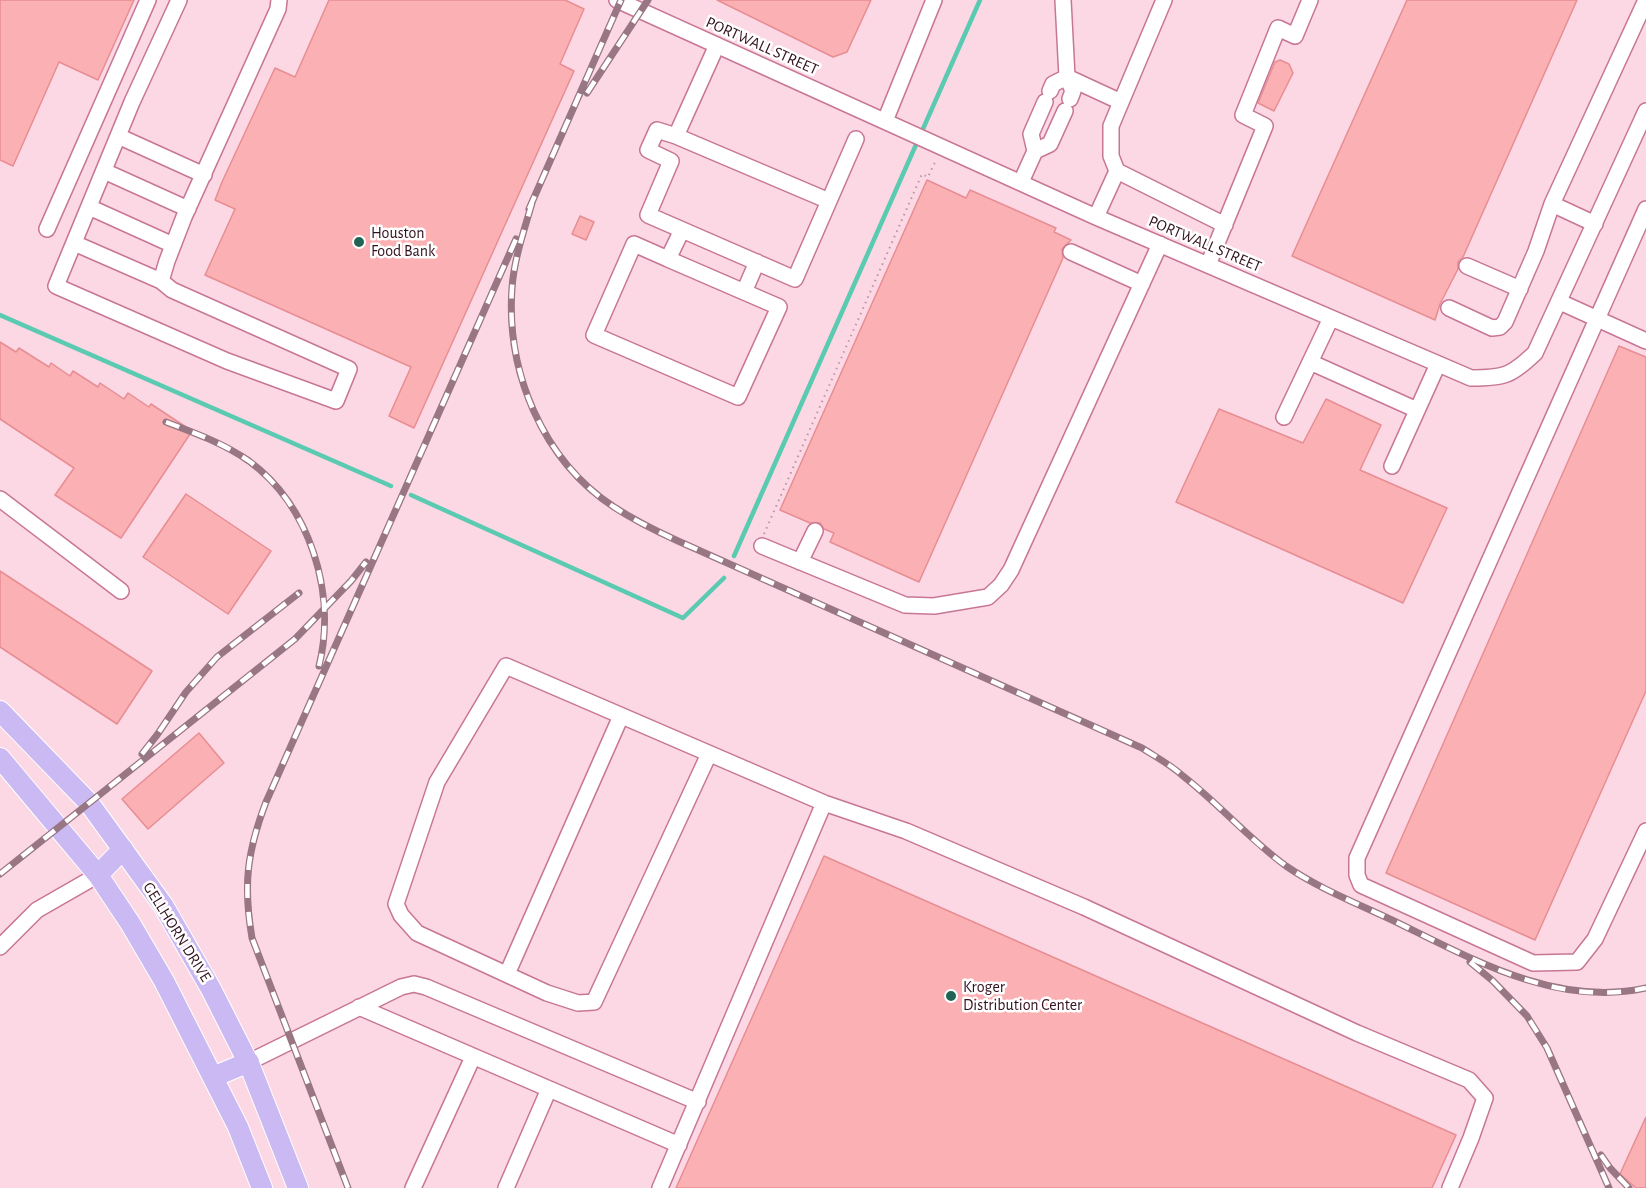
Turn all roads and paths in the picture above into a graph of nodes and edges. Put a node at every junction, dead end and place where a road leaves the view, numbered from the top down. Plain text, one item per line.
1 (148, 0) edge
2 (179, 0) edge
3 (279, 0) edge
4 (617, 0) edge
5 (934, 0) edge
6 (1063, 0) edge
7 (1164, 0) edge
8 (1311, 0) edge
9 (1644, 10) edge
10 (717, 45) junction
11 (1067, 77) junction
12 (1121, 102) junction
13 (1646, 111) edge
14 (885, 121) junction
15 (118, 136) junction
16 (676, 136) junction
17 (856, 139) dead end
18 (935, 144) junction
19 (1035, 151) junction
20 (104, 171) junction
21 (1117, 171) junction
22 (204, 175) junction
23 (1021, 182) junction
24 (829, 201) junction
25 (1552, 204) junction
26 (89, 207) junction
27 (188, 209) junction
28 (1646, 209) edge
29 (1096, 217) junction
30 (1595, 224) junction
31 (1225, 225) junction
32 (47, 229) dead end
33 (681, 230) junction
34 (74, 243) junction
35 (1160, 244) junction
36 (173, 245) junction
37 (1071, 252) dead end
38 (668, 259) junction
39 (758, 262) junction
40 (1208, 265) junction
41 (1467, 266) dead end
42 (161, 281) junction
43 (1142, 284) junction
44 (1520, 289) junction
45 (744, 292) junction
46 (1560, 302) junction
47 (1449, 308) dead end
48 (1330, 318) junction
49 (1596, 319) junction
50 (1646, 341) edge
51 (1310, 362) junction
52 (1438, 364) junction
53 (1417, 410) junction
54 (1284, 417) dead end
55 (1392, 466) dead end
56 (0, 500) edge
57 (815, 531) dead end
58 (762, 546) joint
59 (800, 562) junction
60 (121, 591) dead end
61 (1, 714) edge
62 (621, 716) junction
63 (709, 754) junction
64 (0, 758) edge
65 (824, 803) junction
66 (1646, 831) edge
67 (123, 849) junction
68 (98, 874) junction
69 (0, 947) edge
70 (507, 975) junction
71 (359, 1007) junction
72 (474, 1057) junction
73 (249, 1062) junction
74 (213, 1077) junction
75 (549, 1089) junction
76 (698, 1102) junction
77 (679, 1145) junction
78 (262, 1188) edge
79 (298, 1188) edge
80 (414, 1188) edge
81 (506, 1188) edge
82 (660, 1188) edge
83 (1450, 1188) edge

1 - 32 street
2 - 15 street
3 - 22 street
4 - 10 street, PORTWALL STREET
5 - 14 street
6 - 11 street
7 - 12 street
8 - 31 street
9 - 25 street
10 - 14 street, PORTWALL STREET
10 - 16 street
11 - 12 street
11 - 19 street
11 - 19 street
12 - 21 street
13 - 30 street, PORTWALL STREET
14 - 18 street, PORTWALL STREET
15 - 20 street
15 - 22 street
16 - 24 street
16 - 33 street
17 - 24 street
18 - 23 street, PORTWALL STREET
18 - 58 path
19 - 23 street
20 - 26 street
20 - 27 street
21 - 29 street
21 - 31 street
22 - 27 street
23 - 29 street, PORTWALL STREET
24 - 39 street
25 - 30 street
25 - 44 street
26 - 34 street
26 - 36 street
27 - 36 street
28 - 49 street
29 - 35 street, PORTWALL STREET
30 - 46 street, PORTWALL STREET
31 - 40 street
33 - 38 street
33 - 39 street
34 - 42 street
34 - 42 street
35 - 40 street, PORTWALL STREET
35 - 43 street
36 - 42 street
37 - 43 street
38 - 45 street
38 - 45 street
39 - 45 street
40 - 48 street, PORTWALL STREET
41 - 44 street
43 - 59 street
44 - 47 street
46 - 49 street
46 - 52 street, PORTWALL STREET
48 - 51 street
48 - 52 street, PORTWALL STREET
49 - 50 street
49 - 66 street
51 - 53 street
51 - 54 street
52 - 53 street
53 - 55 street
56 - 60 street
57 - 59 street
58 - 59 street
61 - 67 main road, GELLHORN DRIVE
62 - 63 street
62 - 70 street
62 - 70 street
63 - 65 street
63 - 70 street
64 - 68 main road
65 - 76 street
65 - 83 street
67 - 68 main road
67 - 73 main road, GELLHORN DRIVE
68 - 69 street
68 - 74 main road
71 - 72 street
71 - 73 street
71 - 76 street
72 - 75 street
72 - 80 street
73 - 74 main road
73 - 79 main road, GELLHORN DRIVE
74 - 78 main road
75 - 77 street
75 - 81 street
76 - 77 street
77 - 82 street

